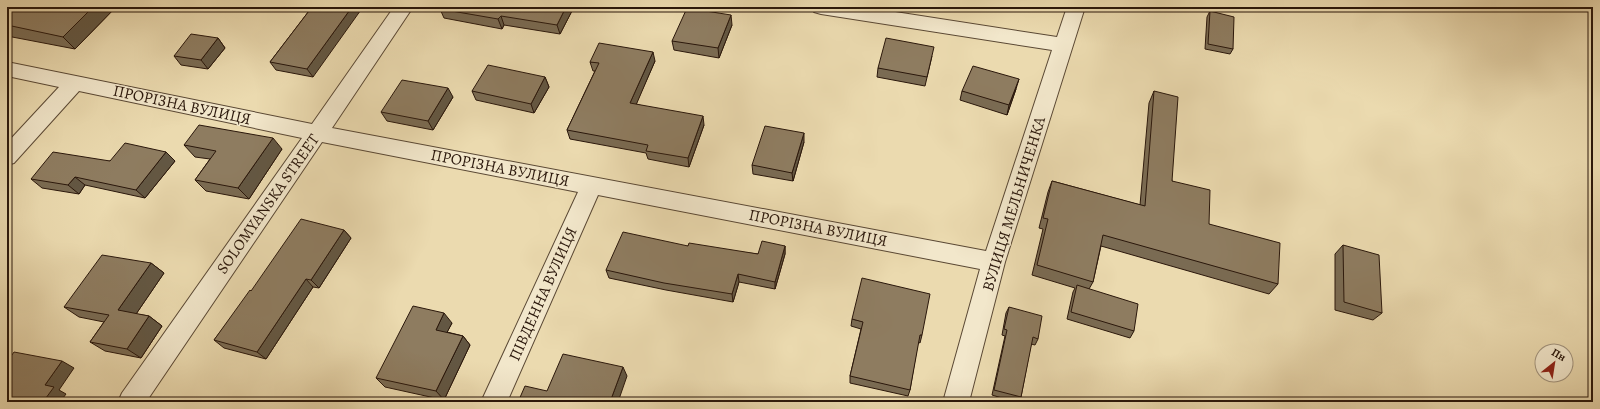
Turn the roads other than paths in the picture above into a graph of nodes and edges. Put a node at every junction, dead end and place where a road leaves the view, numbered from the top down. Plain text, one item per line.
1 (404, 7) edge
2 (821, 7) edge
3 (1076, 7) edge
4 (1064, 46) junction
5 (7, 69) edge
6 (75, 83) junction
7 (317, 133) junction
8 (7, 157) edge
9 (592, 185) junction
10 (994, 262) junction
11 (132, 402) edge
12 (494, 402) edge
13 (956, 402) edge

1 - 7 street, SOLOMYANSKA STREET
2 - 4 street
3 - 4 street, ВУЛИЦЯ МЕЛЬНИЧЕНКА
4 - 10 street, ВУЛИЦЯ МЕЛЬНИЧЕНКА
5 - 6 street, ПРОРІЗНА ВУЛИЦЯ
6 - 7 street, ПРОРІЗНА ВУЛИЦЯ
6 - 8 street
7 - 9 street, ПРОРІЗНА ВУЛИЦЯ
7 - 11 street, SOLOMYANSKA STREET
9 - 10 street, ПРОРІЗНА ВУЛИЦЯ
9 - 12 street, ПІВДЕННА ВУЛИЦЯ
10 - 13 street, ВУЛИЦЯ МЕЛЬНИЧЕНКА

